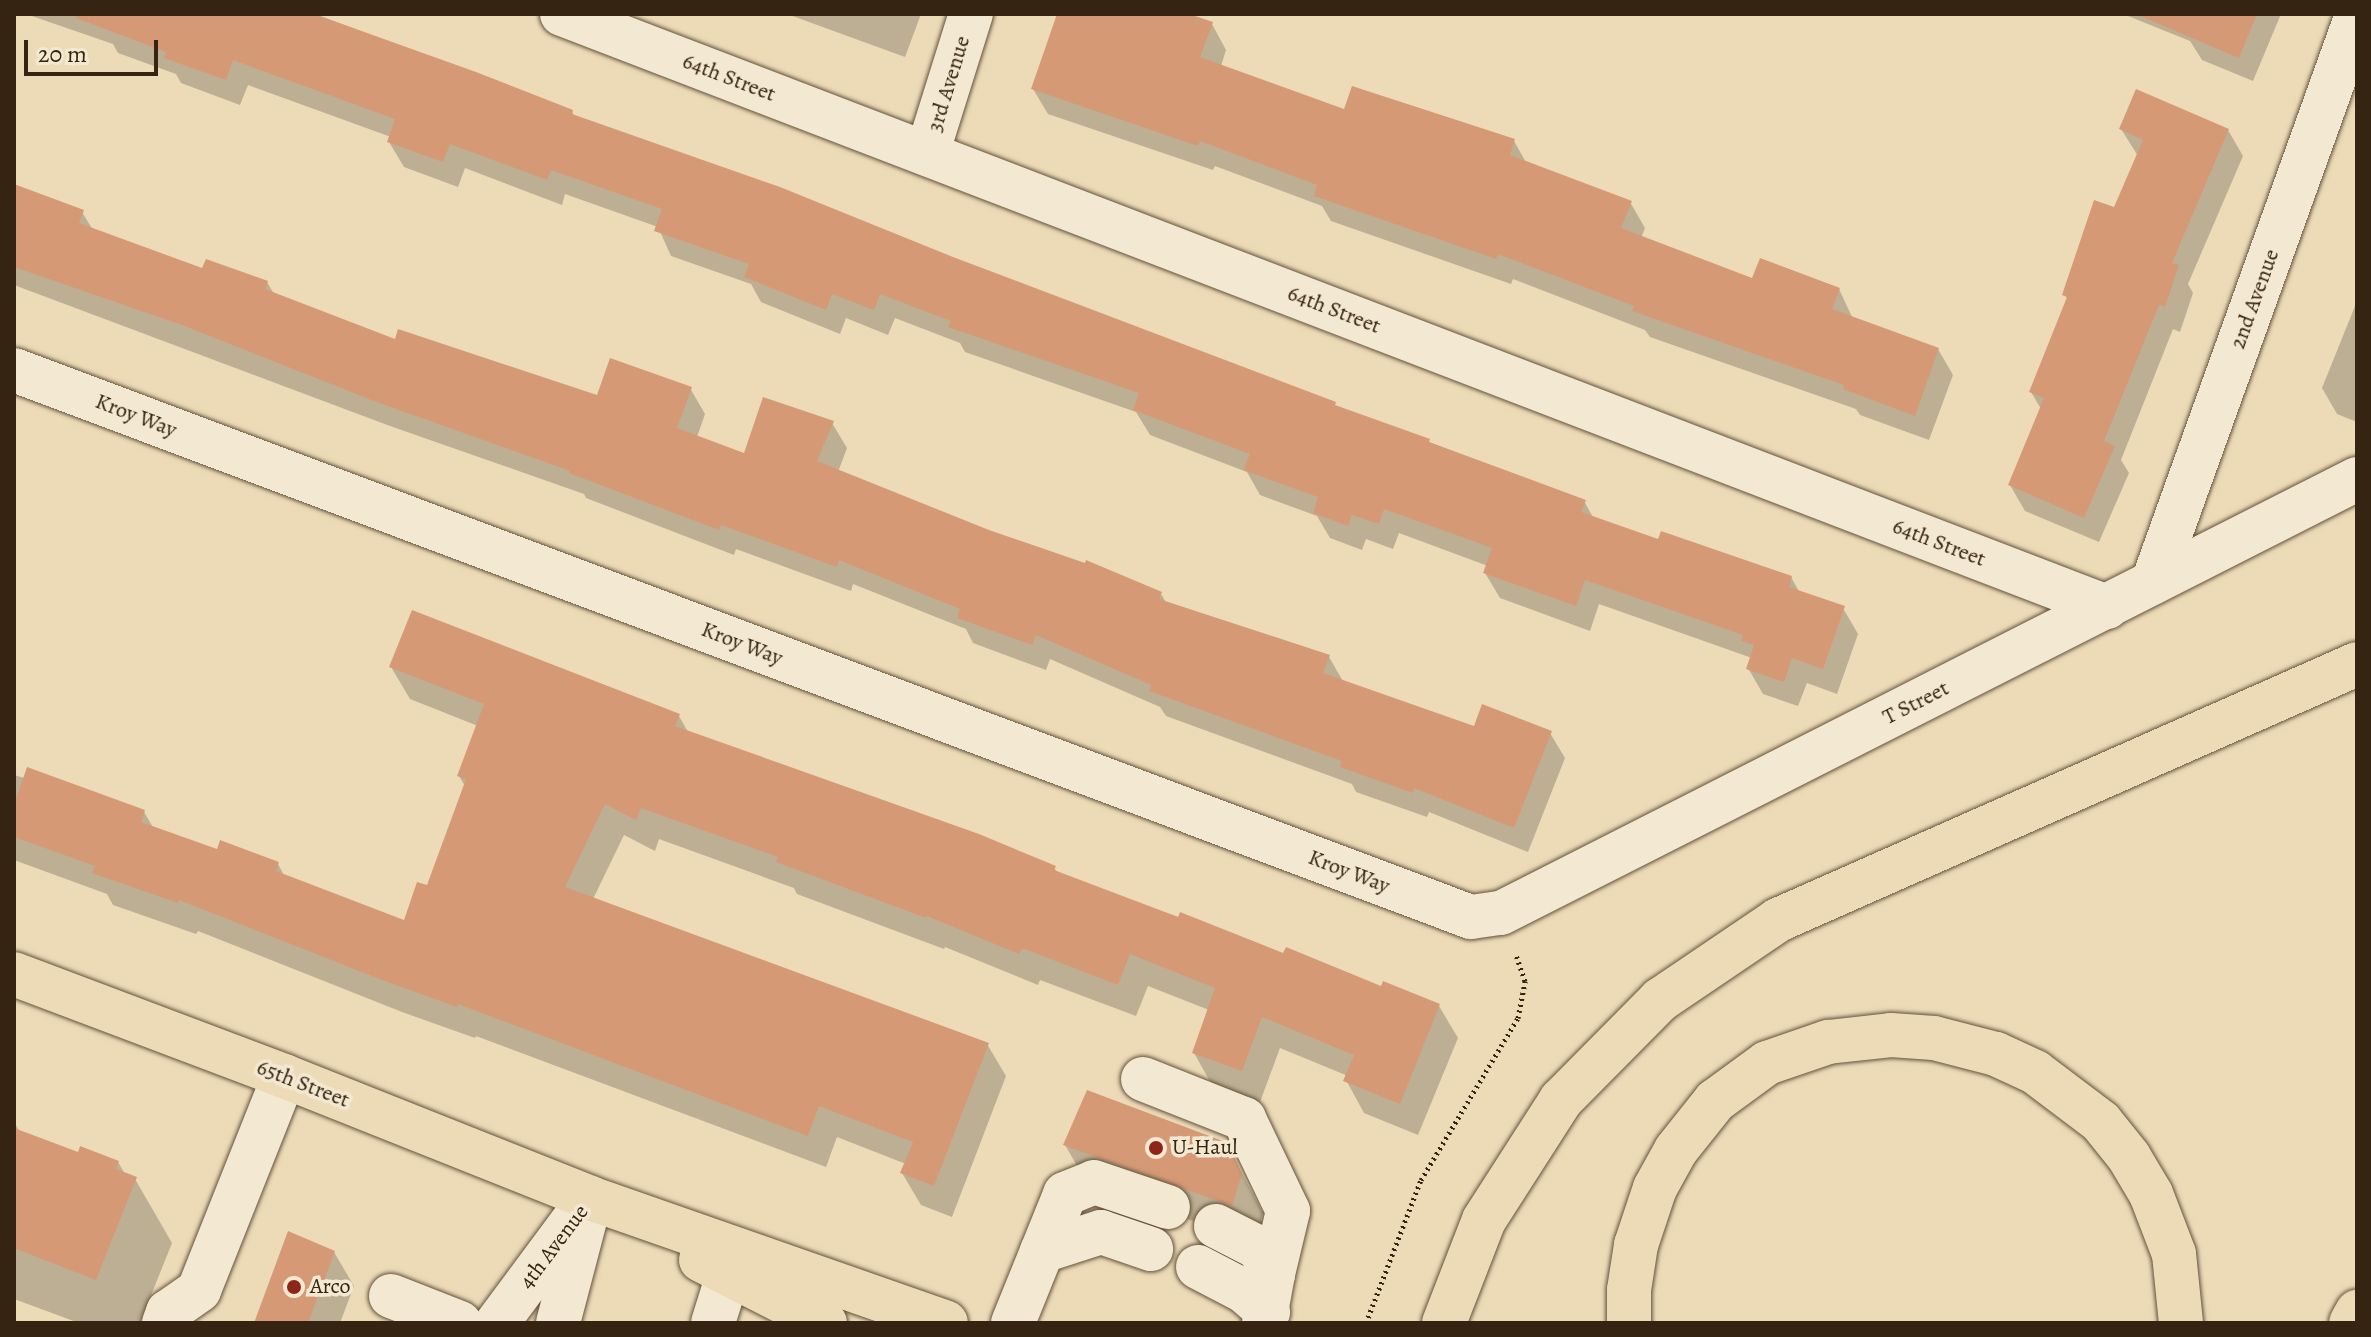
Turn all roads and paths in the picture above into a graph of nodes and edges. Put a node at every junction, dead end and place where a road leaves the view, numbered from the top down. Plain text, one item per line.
1 (562, 14) edge
2 (971, 14) edge
3 (2357, 15) edge
4 (927, 154) junction
5 (14, 370) edge
6 (2357, 479) edge
7 (2153, 582) junction
8 (2107, 607) junction
9 (2357, 664) edge
10 (1486, 915) junction
11 (14, 974) edge
12 (284, 1076) junction
13 (1143, 1079) dead end
14 (590, 1198) junction
15 (1168, 1207) dead end
16 (1216, 1226) dead end
17 (1151, 1249) dead end
18 (1042, 1251) junction
19 (732, 1262) junction
20 (1198, 1267) dead end
21 (391, 1296) dead end
22 (1268, 1303) edge
23 (2357, 1312) edge
24 (164, 1323) edge
25 (460, 1323) edge
26 (497, 1323) edge
27 (558, 1323) edge
28 (713, 1323) edge
29 (825, 1323) edge
30 (946, 1323) edge
31 (1013, 1323) edge
32 (1366, 1323) edge
33 (1444, 1323) edge
34 (1629, 1323) edge
35 (2181, 1323) edge
36 (2351, 1323) edge

1 - 4 street, 64th Street
2 - 4 street, 3rd Avenue
3 - 7 street, 2nd Avenue
4 - 8 street, 64th Street
5 - 10 street, Kroy Way
6 - 7 street, T Street
7 - 8 street, T Street
8 - 10 street, T Street
9 - 33 main road
10 - 32 path
11 - 12 main road, 65th Street
12 - 14 main road, 65th Street
12 - 24 street
13 - 22 street
14 - 19 main road, 65th Street
14 - 26 street, 4th Avenue
14 - 27 street, 4th Avenue
15 - 18 street
16 - 22 street
17 - 18 street
18 - 31 street
19 - 28 street
19 - 29 main road, 65th Street
19 - 30 main road, 65th Street
20 - 22 street
21 - 25 street
23 - 36 main road
34 - 35 main road

